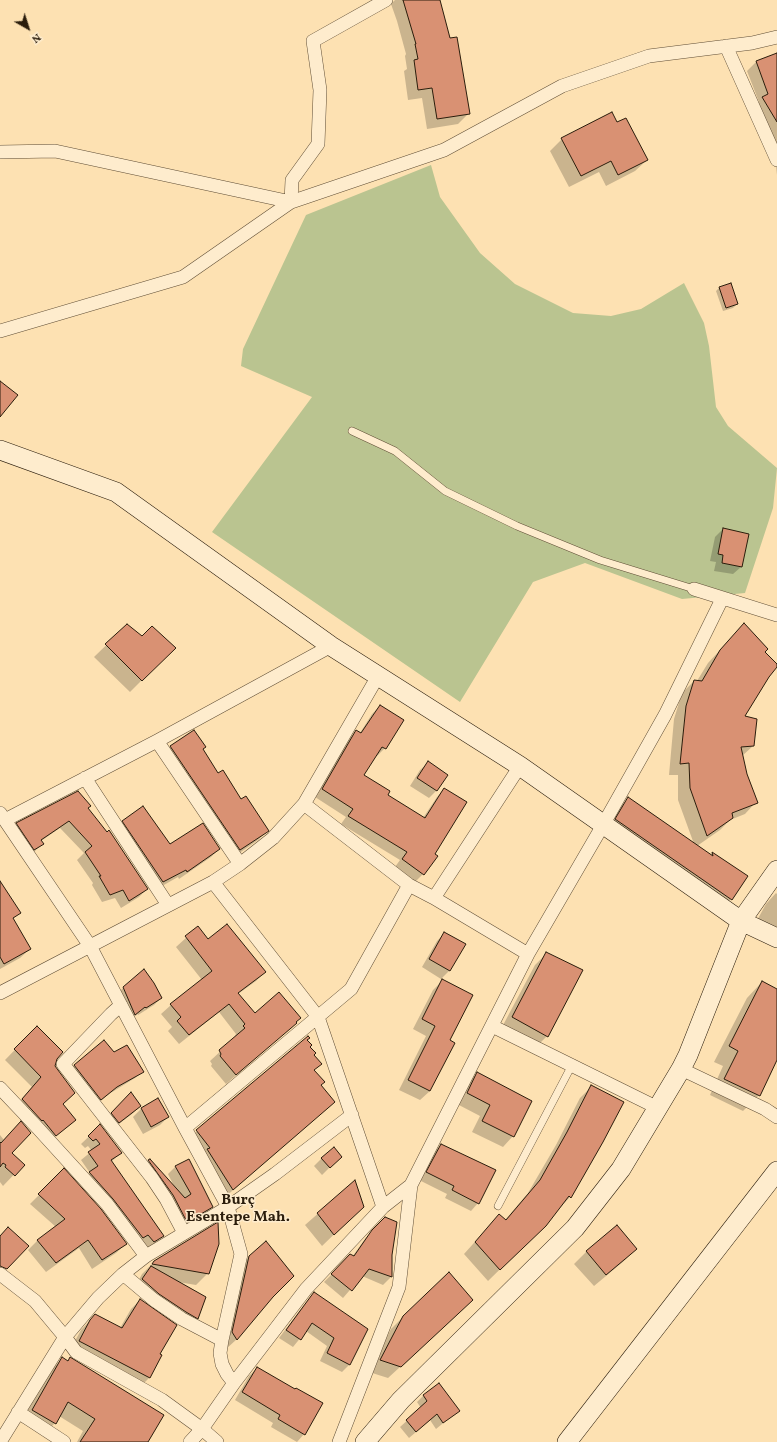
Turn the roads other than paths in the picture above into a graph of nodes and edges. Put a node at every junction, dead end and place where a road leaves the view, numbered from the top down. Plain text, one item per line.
1 (386, 0) edge
2 (777, 37) edge
3 (726, 46) junction
4 (0, 152) edge
5 (777, 160) edge
6 (291, 202) junction
7 (0, 331) edge
8 (352, 431) dead end
9 (0, 450) edge
10 (694, 589) joint
11 (722, 599) junction
12 (777, 615) edge
13 (331, 646) junction
14 (378, 676) junction
15 (157, 741) junction
16 (520, 766) junction
17 (85, 778) junction
18 (304, 804) junction
19 (2, 817) edge
20 (603, 825) junction
21 (240, 864) junction
22 (777, 870) edge
23 (214, 882) junction
24 (409, 885) junction
25 (434, 898) junction
26 (168, 905) junction
27 (741, 921) junction
28 (777, 938) edge
29 (90, 946) junction
30 (528, 954) junction
31 (0, 993) edge
32 (121, 1005) junction
33 (318, 1016) junction
34 (492, 1026) junction
35 (572, 1065) junction
36 (680, 1069) junction
37 (0, 1088) edge
38 (658, 1108) junction
39 (352, 1115) junction
40 (777, 1117) edge
41 (185, 1128) junction
42 (777, 1171) edge
43 (411, 1185) junction
44 (228, 1206) junction
45 (498, 1206) dead end
46 (383, 1207) junction
47 (184, 1233) junction
48 (146, 1256) junction
49 (0, 1274) edge
50 (122, 1274) junction
51 (65, 1337) junction
52 (222, 1340) junction
53 (234, 1383) junction
54 (18, 1412) junction
55 (202, 1429) junction
56 (1, 1436) edge
57 (64, 1442) edge
58 (190, 1442) edge
59 (217, 1442) edge
60 (339, 1442) edge
61 (365, 1442) edge
62 (567, 1442) edge

1 - 6 street
2 - 3 street
3 - 5 street
3 - 6 street
4 - 6 street
6 - 7 street
8 - 10 lane
9 - 13 street
10 - 11 street
11 - 12 street
11 - 20 street
13 - 14 street
13 - 15 street
14 - 16 street
14 - 18 street
15 - 17 street
15 - 21 street
16 - 20 street
16 - 25 street
17 - 19 street
17 - 26 street
18 - 21 street
18 - 24 street
19 - 29 street
20 - 27 street
20 - 30 street
21 - 23 street
22 - 27 street
23 - 26 street
23 - 33 street
24 - 25 street
24 - 33 street
25 - 30 street
26 - 29 street
27 - 28 street
27 - 36 street
29 - 31 street
29 - 32 street
30 - 34 street
32 - 41 street
32 - 47 street
33 - 39 street
33 - 41 street
34 - 35 street
34 - 43 street
35 - 38 street
35 - 45 lane
36 - 38 street
36 - 40 street
37 - 48 street
38 - 61 street
39 - 44 street
39 - 46 street
41 - 44 street
42 - 62 street
43 - 46 street
43 - 60 street
44 - 47 street
44 - 52 street
46 - 53 street
47 - 48 street
48 - 50 street
49 - 51 street
50 - 51 street
50 - 52 street
51 - 54 street
51 - 55 street
52 - 53 street
53 - 55 street
54 - 56 street
54 - 57 street
55 - 58 street
55 - 59 street

